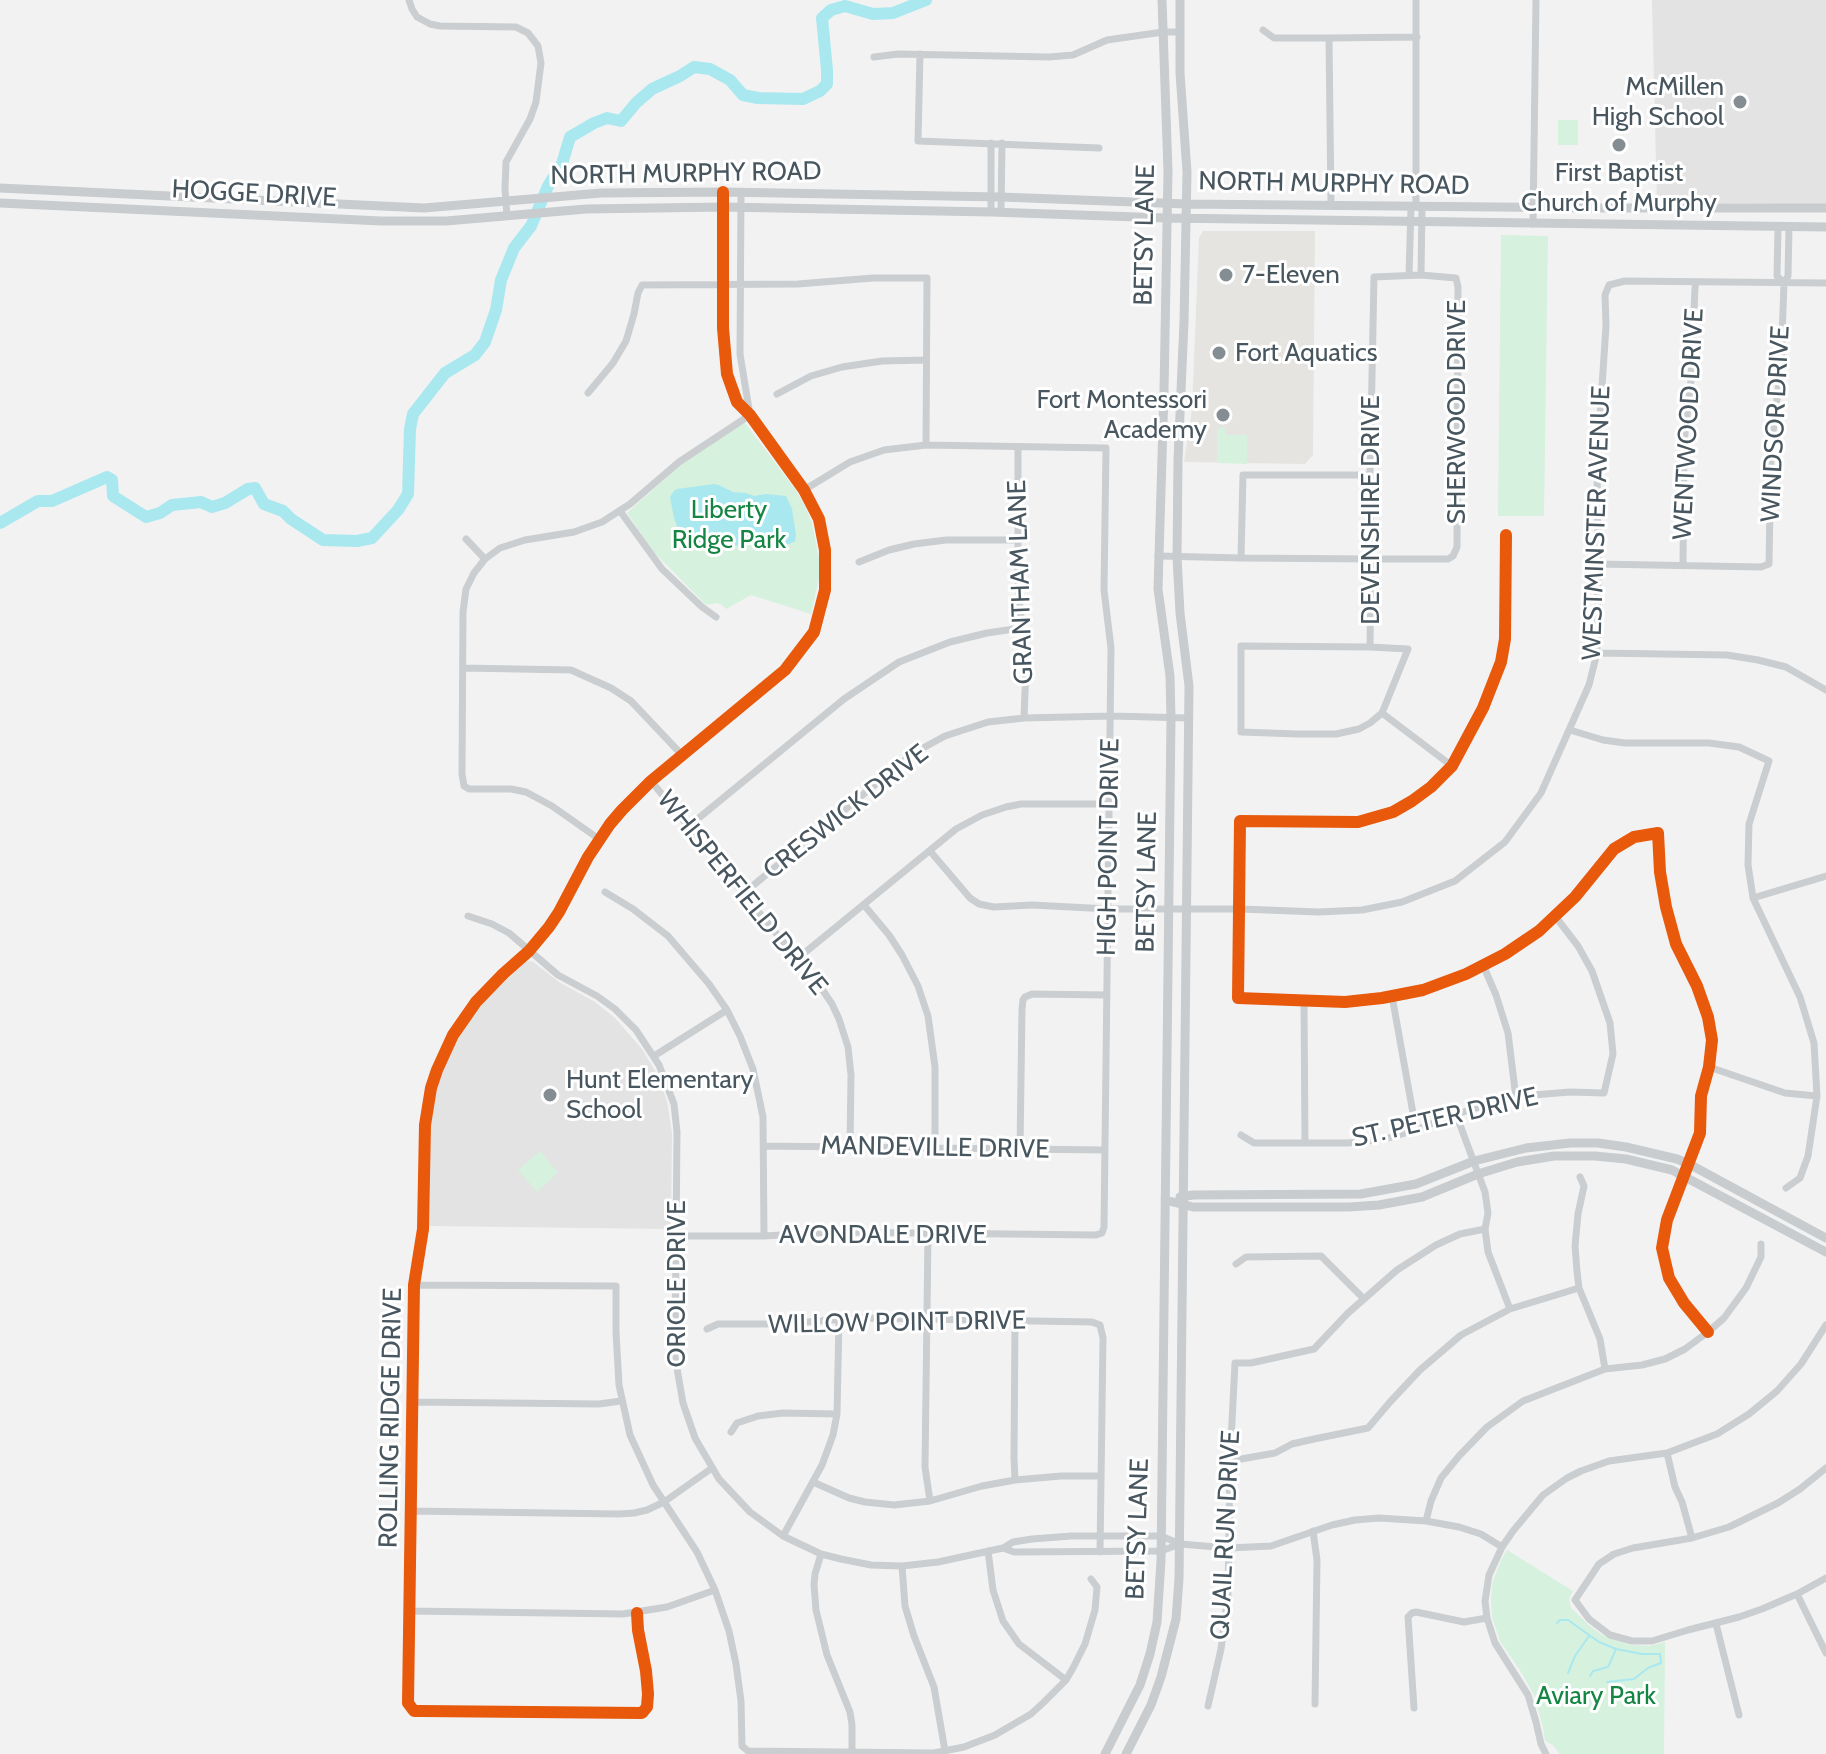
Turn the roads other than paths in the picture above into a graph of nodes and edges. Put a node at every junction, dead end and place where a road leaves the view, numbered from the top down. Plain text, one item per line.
1 (409, 0) edge
2 (1162, 0) edge
3 (1180, 0) edge
4 (1416, 0) edge
5 (1536, 0) edge
6 (1263, 30) dead end
7 (1163, 32) junction
8 (1180, 32) junction
9 (1417, 37) junction
10 (1329, 38) junction
11 (920, 54) junction
12 (874, 57) dead end
13 (991, 143) junction
14 (1002, 143) junction
15 (1099, 148) dead end
16 (0, 188) edge
17 (723, 192) junction
18 (741, 192) junction
19 (996, 197) junction
20 (197, 199) junction
21 (506, 202) junction
22 (0, 203) edge
23 (1167, 203) junction
24 (1186, 204) junction
25 (1331, 206) junction
26 (723, 207) junction
27 (1416, 207) junction
28 (741, 208) junction
29 (1533, 208) junction
30 (1826, 208) edge
31 (996, 212) junction
32 (197, 213) junction
33 (512, 216) junction
34 (1166, 218) junction
35 (1186, 218) junction
36 (1416, 221) junction
37 (1533, 224) junction
38 (1826, 227) edge
39 (1783, 228) junction
40 (1409, 275) junction
41 (1421, 275) junction
42 (1696, 282) junction
43 (1784, 283) junction
44 (1826, 283) edge
45 (724, 285) junction
46 (741, 285) junction
47 (1165, 322) junction
48 (1184, 322) junction
49 (926, 360) junction
50 (588, 393) dead end
51 (777, 394) dead end
52 (750, 415) junction
53 (1162, 434) junction
54 (1181, 435) junction
55 (926, 445) junction
56 (1018, 447) junction
57 (1370, 475) junction
58 (804, 490) junction
59 (620, 511) junction
60 (1506, 535) dead end
61 (466, 539) dead end
62 (1018, 540) junction
63 (1158, 556) junction
64 (1177, 557) junction
65 (1241, 558) junction
66 (485, 559) junction
67 (1371, 559) junction
68 (859, 562) dead end
69 (1598, 564) junction
70 (1683, 566) junction
71 (716, 617) dead end
72 (1021, 628) junction
73 (1370, 647) junction
74 (1597, 653) junction
75 (463, 668) junction
76 (1826, 690) edge
77 (1382, 713) junction
78 (1111, 716) junction
79 (1024, 718) junction
80 (1171, 718) junction
81 (1189, 718) junction
82 (1570, 730) junction
83 (682, 755) junction
84 (1452, 766) junction
85 (651, 781) junction
86 (1110, 804) junction
87 (689, 826) junction
88 (599, 839) junction
89 (930, 851) junction
90 (1826, 876) edge
91 (605, 892) dead end
92 (744, 893) junction
93 (1753, 898) junction
94 (864, 905) junction
95 (1109, 909) junction
96 (1241, 909) junction
97 (1168, 910) junction
98 (1186, 910) junction
99 (468, 916) dead end
100 (1555, 916) junction
101 (529, 951) junction
102 (797, 959) junction
103 (1483, 965) junction
104 (1107, 995) junction
105 (1392, 996) junction
106 (1304, 1000) junction
107 (727, 1010) junction
108 (654, 1056) junction
109 (1709, 1067) junction
110 (1167, 1072) junction
111 (1185, 1072) junction
112 (1817, 1096) junction
113 (1516, 1098) junction
114 (1456, 1114) junction
115 (1416, 1130) junction
116 (1241, 1135) dead end
117 (1305, 1143) junction
118 (764, 1146) junction
119 (850, 1146) junction
120 (935, 1147) junction
121 (1020, 1149) junction
122 (1105, 1150) junction
123 (1474, 1161) junction
124 (1689, 1164) junction
125 (1478, 1174) junction
126 (1685, 1176) junction
127 (1580, 1177) dead end
128 (1786, 1188) dead end
129 (1165, 1200) junction
130 (1184, 1200) junction
131 (1485, 1229) junction
132 (928, 1234) junction
133 (1089, 1235) joint
134 (676, 1236) junction
135 (764, 1236) junction
136 (1826, 1238) edge
137 (1761, 1244) dead end
138 (1826, 1252) edge
139 (1236, 1264) dead end
140 (414, 1285) junction
141 (1579, 1288) junction
142 (1363, 1298) junction
143 (1510, 1309) junction
144 (839, 1319) junction
145 (926, 1321) junction
146 (1015, 1322) junction
147 (1826, 1325) edge
148 (707, 1329) dead end
149 (1708, 1332) junction
150 (1605, 1369) junction
151 (621, 1401) junction
152 (412, 1402) junction
153 (837, 1414) junction
154 (731, 1432) dead end
155 (1667, 1453) junction
156 (1230, 1461) junction
157 (712, 1468) junction
158 (1826, 1468) edge
159 (1101, 1476) junction
160 (1015, 1480) junction
161 (813, 1482) junction
162 (930, 1501) junction
163 (664, 1502) junction
164 (411, 1511) junction
165 (1426, 1521) junction
166 (1313, 1531) junction
167 (783, 1536) junction
168 (1100, 1536) junction
169 (1161, 1536) junction
170 (1692, 1538) junction
171 (1180, 1544) junction
172 (1502, 1547) junction
173 (1003, 1548) junction
174 (1229, 1548) junction
175 (988, 1551) junction
176 (1161, 1551) junction
177 (1100, 1552) junction
178 (821, 1554) junction
179 (902, 1566) junction
180 (1826, 1578) edge
181 (1091, 1579) dead end
182 (715, 1590) junction
183 (1797, 1594) junction
184 (409, 1611) junction
185 (637, 1613) junction
186 (1487, 1618) junction
187 (1716, 1624) junction
188 (1826, 1653) edge
189 (1066, 1680) junction
190 (1315, 1704) dead end
191 (1208, 1706) dead end
192 (1414, 1708) dead end
193 (1739, 1715) dead end
194 (945, 1751) junction
195 (852, 1752) edge
196 (1105, 1754) edge
197 (1126, 1754) edge
198 (1546, 1754) edge

1 - 21 street
2 - 7 main road, BETSY LANE
3 - 8 main road, BETSY LANE
4 - 9 street
5 - 29 street
6 - 10 street
7 - 8 street
7 - 11 street
7 - 23 main road, BETSY LANE
8 - 24 main road, BETSY LANE
9 - 10 street
9 - 27 street
10 - 25 street
11 - 12 street
11 - 13 street
13 - 14 street
13 - 19 street
14 - 15 street
14 - 19 street
16 - 20 main road, HOGGE DRIVE
17 - 18 main road, NORTH MURPHY ROAD
17 - 21 main road, NORTH MURPHY ROAD
17 - 26 street, ROLLING RIDGE DRIVE
18 - 19 main road, NORTH MURPHY ROAD
18 - 28 street, ROLLING RIDGE DRIVE
19 - 23 main road, NORTH MURPHY ROAD
19 - 31 street
20 - 21 main road, HOGGE DRIVE
20 - 32 main road
21 - 33 street
22 - 32 main road, HOGGE DRIVE
23 - 24 main road, NORTH MURPHY ROAD
23 - 34 main road, BETSY LANE
24 - 25 main road, NORTH MURPHY ROAD
24 - 35 main road, BETSY LANE
25 - 27 main road, NORTH MURPHY ROAD
26 - 28 main road, NORTH MURPHY ROAD
26 - 33 main road, NORTH MURPHY ROAD
26 - 45 street, ROLLING RIDGE DRIVE
27 - 29 main road, NORTH MURPHY ROAD
27 - 36 street
28 - 31 main road, NORTH MURPHY ROAD
28 - 46 street, ROLLING RIDGE DRIVE
29 - 30 main road, NORTH MURPHY ROAD
29 - 37 street
31 - 34 main road, NORTH MURPHY ROAD
32 - 33 main road, HOGGE DRIVE
34 - 35 main road, NORTH MURPHY ROAD
34 - 47 main road, BETSY LANE
35 - 36 main road, NORTH MURPHY ROAD
35 - 48 main road, BETSY LANE
36 - 37 main road, NORTH MURPHY ROAD
36 - 40 street
36 - 41 street
37 - 39 main road, NORTH MURPHY ROAD
38 - 39 main road, NORTH MURPHY ROAD
39 - 43 street, WINDSOR DRIVE
40 - 41 street
40 - 57 street, DEVENSHIRE DRIVE
41 - 67 street, SHERWOOD DRIVE
42 - 43 street
42 - 69 street, WESTMINSTER AVENUE
42 - 70 street, WENTWOOD DRIVE
43 - 44 street
43 - 70 street, WINDSOR DRIVE
45 - 46 street
45 - 50 street
45 - 52 street, ROLLING RIDGE DRIVE
46 - 49 street
46 - 52 street, ROLLING RIDGE DRIVE
47 - 48 main road
47 - 53 main road, BETSY LANE
48 - 54 main road, BETSY LANE
49 - 51 street
49 - 55 street
52 - 58 street, ROLLING RIDGE DRIVE
52 - 59 street
53 - 54 main road
53 - 63 main road, BETSY LANE
54 - 64 main road, BETSY LANE
55 - 56 street
55 - 58 street
56 - 62 street, GRANTHAM LANE
56 - 78 street, HIGH POINT DRIVE
57 - 65 street
57 - 67 street, DEVENSHIRE DRIVE
58 - 83 street, ROLLING RIDGE DRIVE
59 - 66 street
59 - 71 street
60 - 84 street
61 - 66 street
62 - 68 street
62 - 72 street, GRANTHAM LANE
63 - 64 street
63 - 80 main road, BETSY LANE
64 - 65 street
64 - 81 main road, BETSY LANE
65 - 67 street
66 - 75 street
67 - 73 street, DEVENSHIRE DRIVE
69 - 70 street
69 - 74 street, WESTMINSTER AVENUE
72 - 79 street, GRANTHAM LANE
72 - 87 street
73 - 77 street
73 - 77 street
74 - 76 street
74 - 82 street, WESTMINSTER AVENUE
75 - 83 street
75 - 88 street
77 - 84 street
78 - 79 street, CRESWICK DRIVE
78 - 80 street, CRESWICK DRIVE
78 - 86 street, HIGH POINT DRIVE
79 - 92 street, CRESWICK DRIVE
80 - 81 street, CRESWICK DRIVE
80 - 97 main road, BETSY LANE
81 - 98 main road, BETSY LANE
82 - 93 street
82 - 96 street, WESTMINSTER AVENUE
83 - 85 street, ROLLING RIDGE DRIVE
84 - 96 street
85 - 87 street, WHISPERFIELD DRIVE
85 - 88 street, ROLLING RIDGE DRIVE
86 - 89 street
86 - 95 street, HIGH POINT DRIVE
87 - 92 street, WHISPERFIELD DRIVE
88 - 101 street, ROLLING RIDGE DRIVE
89 - 94 street
89 - 95 street, WESTMINSTER AVENUE
90 - 93 street
91 - 107 street
92 - 102 street, WHISPERFIELD DRIVE
93 - 112 street
94 - 102 street
94 - 120 street
95 - 97 street, WESTMINSTER AVENUE
95 - 104 street, HIGH POINT DRIVE
96 - 98 street, WESTMINSTER AVENUE
96 - 106 street
97 - 98 street, WESTMINSTER AVENUE
97 - 110 main road, BETSY LANE
98 - 111 main road, BETSY LANE
99 - 101 street, ORIOLE DRIVE
100 - 103 street
100 - 109 street
100 - 113 street, ST. PETER DRIVE
101 - 108 street, ORIOLE DRIVE
101 - 140 street, ROLLING RIDGE DRIVE
102 - 119 street, WHISPERFIELD DRIVE
103 - 105 street
103 - 113 street
104 - 121 street
104 - 122 street, HIGH POINT DRIVE
105 - 106 street
105 - 115 street
106 - 117 street
107 - 108 street
107 - 118 street
108 - 134 street, ORIOLE DRIVE
109 - 112 street
109 - 124 street
110 - 111 main road
110 - 129 main road, BETSY LANE
111 - 130 main road, BETSY LANE
112 - 128 street
113 - 114 street, ST. PETER DRIVE
114 - 115 street, ST. PETER DRIVE
114 - 123 street
115 - 117 street, ST. PETER DRIVE
116 - 117 street, ST. PETER DRIVE
118 - 119 street, MANDEVILLE DRIVE
118 - 135 street
119 - 120 street, MANDEVILLE DRIVE
120 - 121 street, MANDEVILLE DRIVE
121 - 122 street, MANDEVILLE DRIVE
122 - 133 street, HIGH POINT DRIVE
123 - 124 main road
123 - 125 street
123 - 130 main road
124 - 126 street
124 - 136 main road
125 - 126 main road
125 - 130 main road
125 - 131 street
126 - 138 main road
126 - 149 street
127 - 141 street
129 - 130 main road
129 - 169 main road, BETSY LANE
130 - 171 main road, BETSY LANE
131 - 142 street
131 - 143 street
132 - 133 street, AVONDALE DRIVE
132 - 135 street, AVONDALE DRIVE
132 - 145 street
134 - 135 street, AVONDALE DRIVE
134 - 157 street, ORIOLE DRIVE
137 - 149 street
139 - 142 street
140 - 151 street
140 - 152 street, ROLLING RIDGE DRIVE
141 - 143 street
141 - 150 street
142 - 156 street, QUAIL RUN DRIVE
143 - 156 street
144 - 145 street, WILLOW POINT DRIVE
144 - 148 street, WILLOW POINT DRIVE
144 - 153 street
145 - 146 street, WILLOW POINT DRIVE
145 - 162 street
146 - 159 street, WILLOW POINT DRIVE
146 - 160 street
147 - 155 street
149 - 150 street
150 - 165 street
151 - 152 street
151 - 163 street
152 - 164 street, ROLLING RIDGE DRIVE
153 - 154 street
153 - 161 street
155 - 170 street
155 - 172 street
156 - 174 street, QUAIL RUN DRIVE
157 - 163 street
157 - 167 street, ORIOLE DRIVE
158 - 170 street
159 - 160 street
159 - 168 street
160 - 162 street
161 - 162 street
161 - 167 street
163 - 164 street
163 - 182 street
164 - 184 street, ROLLING RIDGE DRIVE
165 - 166 street, ORIOLE DRIVE
165 - 172 street, ORIOLE DRIVE
166 - 174 street, ORIOLE DRIVE
166 - 190 street
167 - 178 street, ORIOLE DRIVE
168 - 169 street, ORIOLE DRIVE
168 - 173 street, ORIOLE DRIVE
168 - 177 street
169 - 171 street, ORIOLE DRIVE
169 - 176 main road, BETSY LANE
170 - 187 street
171 - 174 street, ORIOLE DRIVE
171 - 176 street, ORIOLE DRIVE
171 - 197 main road, BETSY LANE
172 - 186 street
173 - 175 street, ORIOLE DRIVE
173 - 177 street, ORIOLE DRIVE
174 - 191 street, QUAIL RUN DRIVE
175 - 179 street, ORIOLE DRIVE
175 - 189 street
176 - 177 street, ORIOLE DRIVE
176 - 196 main road, BETSY LANE
178 - 179 street, ORIOLE DRIVE
178 - 195 street
179 - 194 street
180 - 183 street
181 - 189 street
182 - 185 street
182 - 195 street
183 - 187 street
183 - 188 street
184 - 185 street
184 - 185 street, ROLLING RIDGE DRIVE
186 - 192 street
186 - 198 street
187 - 193 street
189 - 194 street
194 - 195 street

